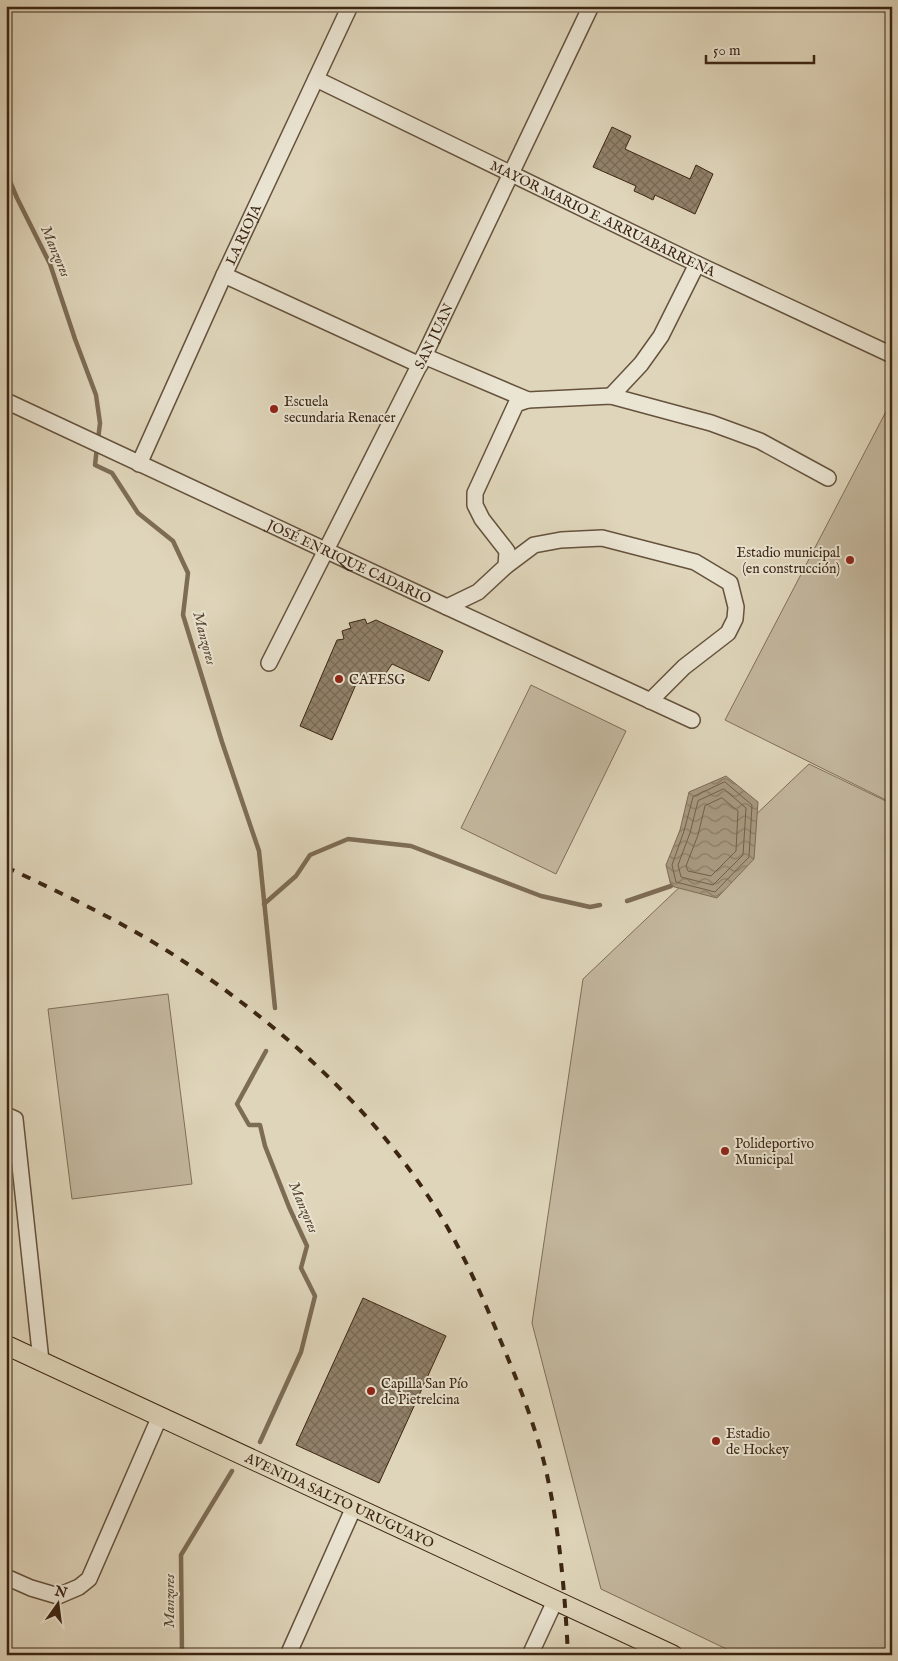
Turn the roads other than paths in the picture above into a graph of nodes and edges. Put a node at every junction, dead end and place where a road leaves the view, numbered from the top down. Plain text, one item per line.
1 (350, 6) edge
2 (591, 6) edge
3 (316, 79) junction
4 (512, 175) junction
5 (697, 264) junction
6 (224, 275) junction
7 (892, 355) edge
8 (422, 360) junction
9 (611, 396) junction
10 (528, 400) junction
11 (6, 402) edge
12 (139, 464) junction
13 (828, 478) dead end
14 (326, 551) junction
15 (506, 566) junction
16 (447, 607) junction
17 (269, 663) dead end
18 (650, 701) junction
19 (692, 720) dead end
20 (11, 1116) edge
21 (6, 1344) edge
22 (41, 1361) junction
23 (160, 1416) junction
24 (354, 1507) junction
25 (6, 1577) edge
26 (555, 1601) junction
27 (288, 1655) edge
28 (530, 1655) edge
29 (673, 1655) edge

1 - 3 street, LA RIOJA
2 - 4 street, SAN JUAN
3 - 4 street, MAYOR MARIO E. ARRUABARRENA
3 - 6 street, LA RIOJA
4 - 5 street, MAYOR MARIO E. ARRUABARRENA
4 - 8 street, SAN JUAN
5 - 7 street, MAYOR MARIO E. ARRUABARRENA
5 - 9 street
6 - 8 street
6 - 12 street, LA RIOJA
8 - 10 street
8 - 14 street, SAN JUAN
9 - 10 street
9 - 13 street
10 - 15 street
11 - 12 street, JOSÉ ENRIQUE CADARIO
12 - 14 street, JOSÉ ENRIQUE CADARIO
14 - 16 street, JOSÉ ENRIQUE CADARIO
14 - 17 street, SAN JUAN
15 - 16 street
15 - 18 street
16 - 18 street, JOSÉ ENRIQUE CADARIO
18 - 19 street, JOSÉ ENRIQUE CADARIO
20 - 22 street
21 - 22 main road, AVENIDA SALTO URUGUAYO
22 - 23 main road, AVENIDA SALTO URUGUAYO
23 - 24 main road, AVENIDA SALTO URUGUAYO
23 - 25 street
24 - 26 main road, AVENIDA SALTO URUGUAYO
24 - 27 street
26 - 28 street
26 - 29 main road, AVENIDA SALTO URUGUAYO

